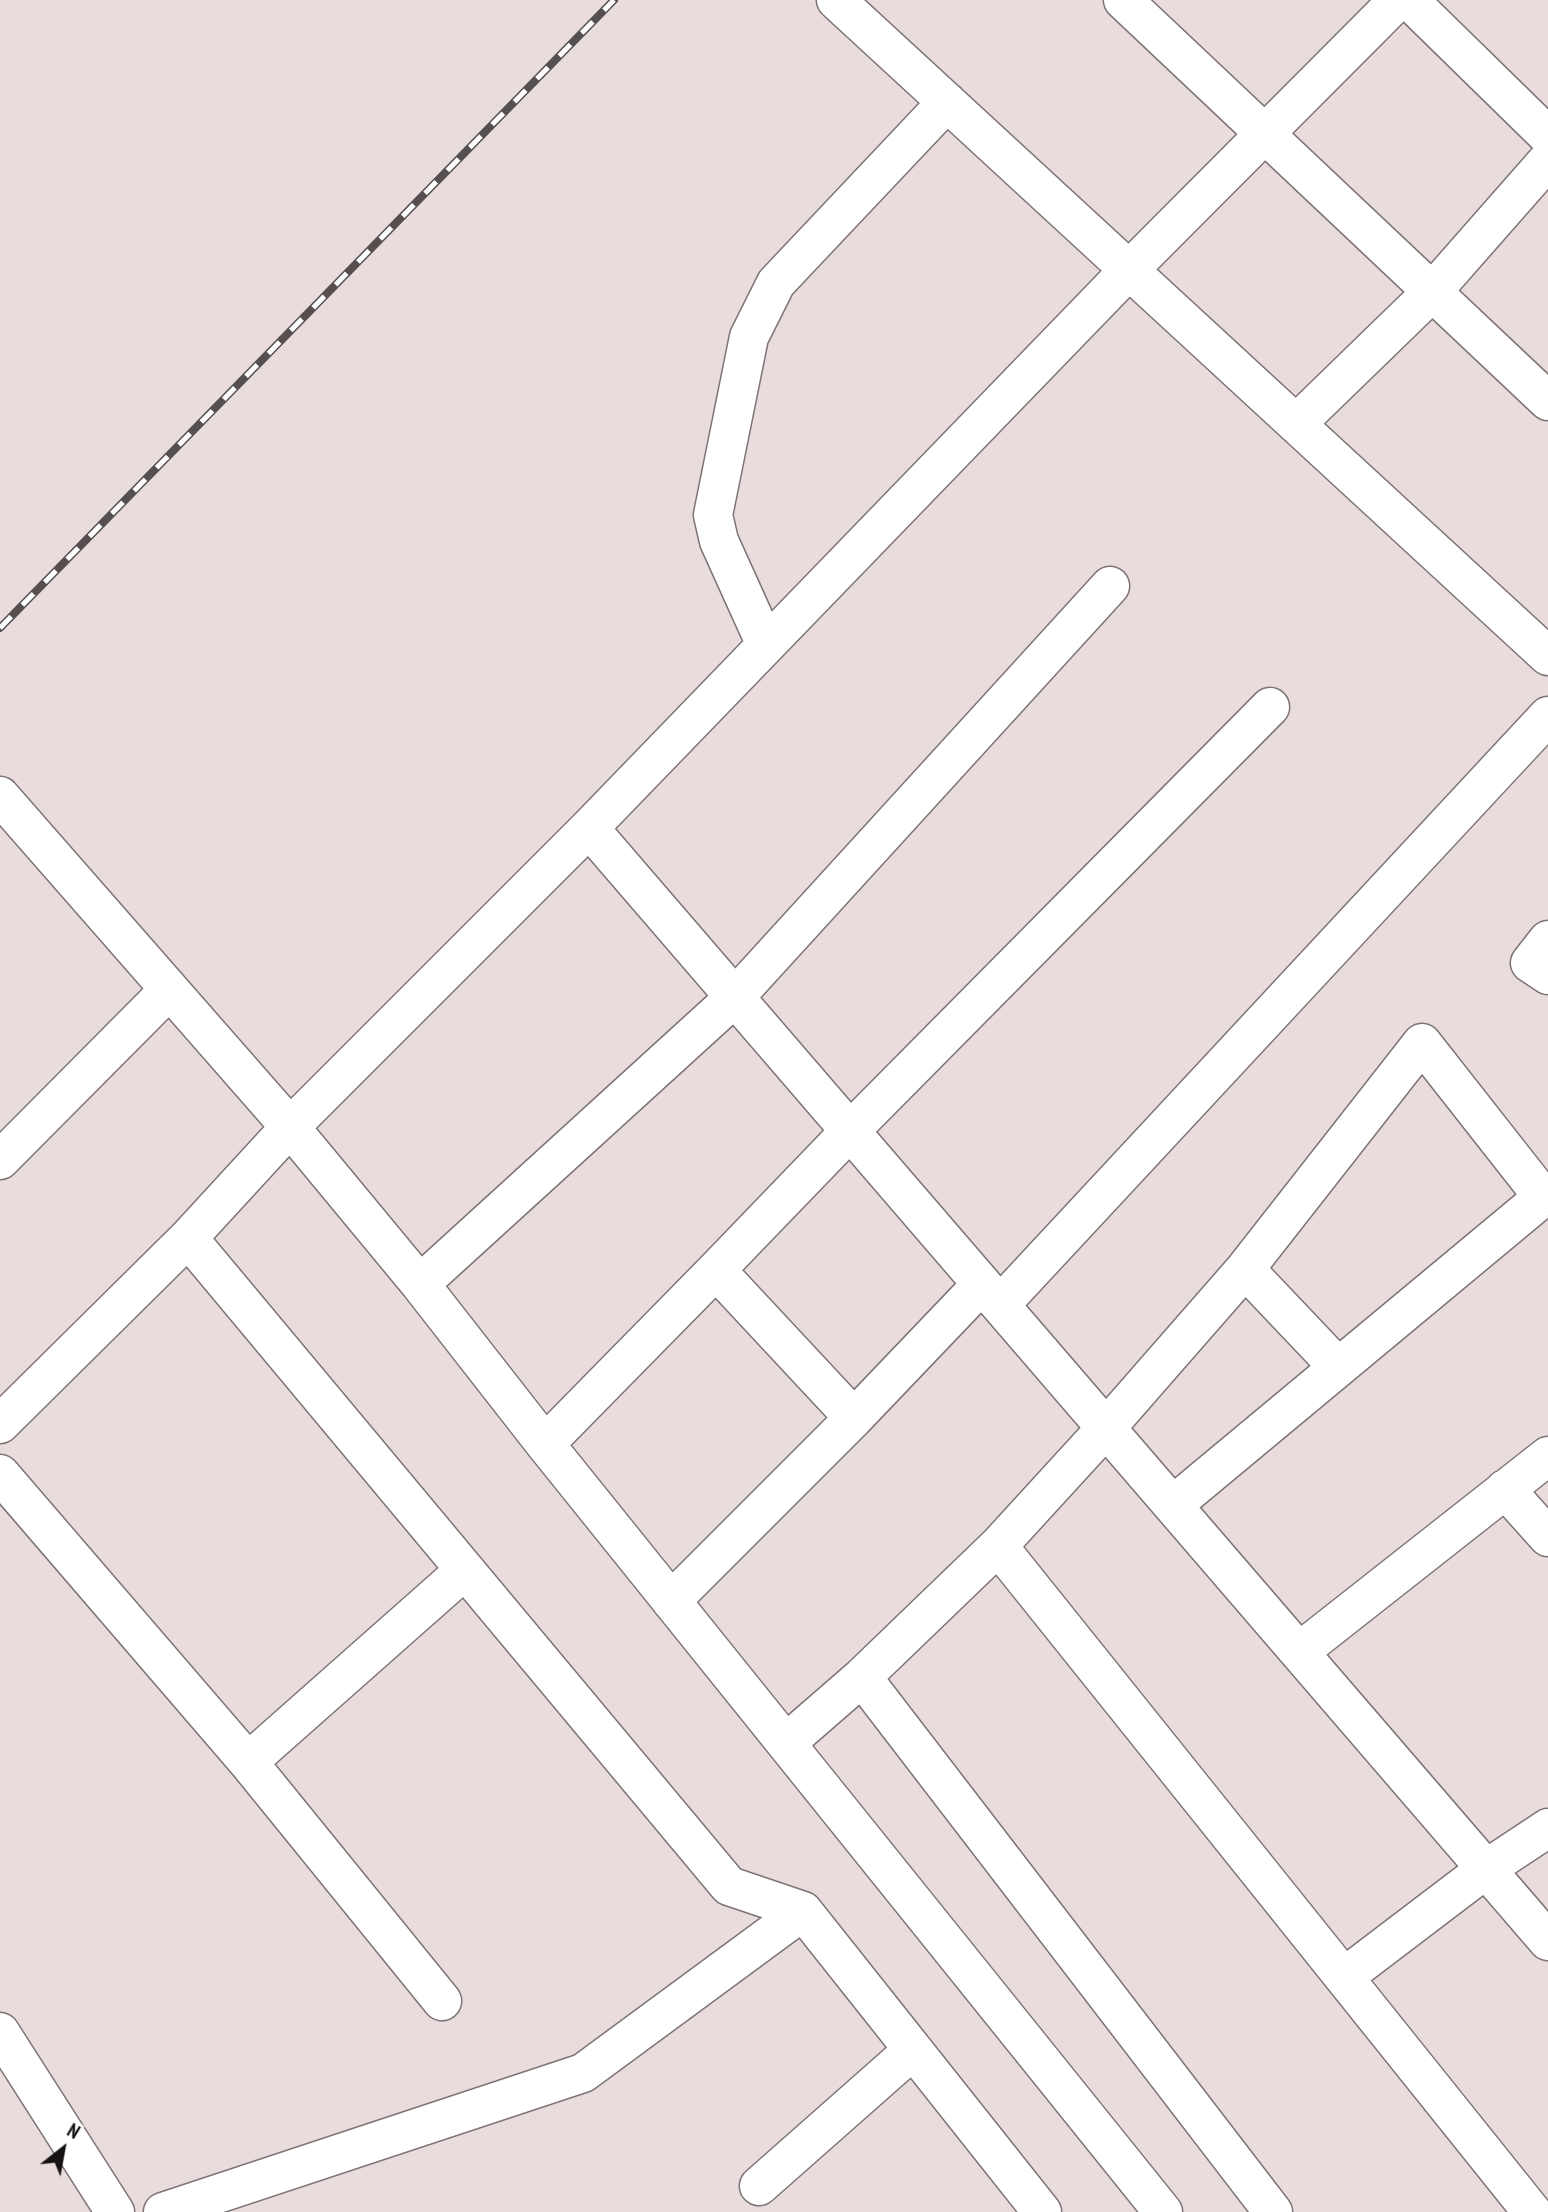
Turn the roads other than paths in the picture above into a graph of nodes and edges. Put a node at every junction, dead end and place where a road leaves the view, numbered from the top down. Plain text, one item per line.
1 (836, 0) edge
2 (1123, 0) edge
3 (1398, 0) edge
4 (1409, 0) edge
5 (947, 102) junction
6 (1263, 134) junction
7 (1548, 136) edge
8 (1548, 160) edge
9 (1129, 270) junction
10 (1432, 292) junction
11 (1548, 401) edge
12 (1296, 424) junction
13 (1110, 586) dead end
14 (766, 645) junction
15 (1548, 656) edge
16 (1269, 707) dead end
17 (1548, 716) edge
18 (0, 796) edge
19 (589, 828) junction
20 (1548, 940) edge
21 (1548, 975) edge
22 (169, 990) junction
23 (735, 997) junction
24 (290, 1127) junction
25 (850, 1131) junction
26 (0, 1160) edge
27 (1546, 1195) edge
28 (188, 1238) junction
29 (1245, 1269) junction
30 (716, 1270) junction
31 (420, 1284) junction
32 (991, 1295) junction
33 (1338, 1367) junction
34 (854, 1418) junction
35 (0, 1424) edge
36 (1106, 1427) junction
37 (545, 1444) junction
38 (1548, 1456) edge
39 (0, 1474) edge
40 (1505, 1489) junction
41 (1172, 1505) junction
42 (1548, 1537) edge
43 (998, 1546) junction
44 (465, 1570) junction
45 (671, 1601) junction
46 (1299, 1652) junction
47 (862, 1677) junction
48 (786, 1743) junction
49 (248, 1762) junction
50 (1548, 1828) edge
51 (1486, 1869) junction
52 (803, 1911) junction
53 (1548, 1941) edge
54 (1344, 1977) junction
55 (442, 2001) dead end
56 (0, 2032) edge
57 (913, 2050) junction
58 (759, 2186) dead end
59 (1033, 2209) edge
60 (115, 2212) edge
61 (163, 2212) edge
62 (1163, 2212) edge
63 (1273, 2212) edge
64 (1532, 2212) edge

1 - 5 street
2 - 6 street
3 - 6 street
4 - 7 street
5 - 9 street
5 - 14 street
6 - 9 street
6 - 10 street
8 - 10 street
9 - 12 street
9 - 14 street
10 - 11 street
10 - 12 street
12 - 15 street
13 - 23 street
14 - 19 street
16 - 25 street
17 - 32 street
18 - 22 street
19 - 23 street
19 - 24 street
20 - 21 street
22 - 24 street
22 - 26 street
23 - 25 street
23 - 31 street
24 - 28 street
24 - 31 street
25 - 30 street
25 - 32 street
27 - 29 street
27 - 33 street
28 - 35 street
28 - 44 street
29 - 33 street
29 - 36 street
30 - 34 street
30 - 37 street
31 - 37 street
32 - 34 street
32 - 36 street
33 - 41 street
34 - 45 street
36 - 41 street
36 - 43 street
37 - 45 street
38 - 40 street
39 - 49 street
40 - 42 street
40 - 46 street
41 - 46 street
43 - 47 street
43 - 54 street
44 - 49 street
44 - 52 street
45 - 48 street
46 - 51 street
47 - 48 street
47 - 63 street
48 - 62 street
49 - 55 street
50 - 51 street
51 - 53 street
51 - 54 street
52 - 57 street
52 - 61 street
54 - 64 street
56 - 60 street
57 - 58 street
57 - 59 street

